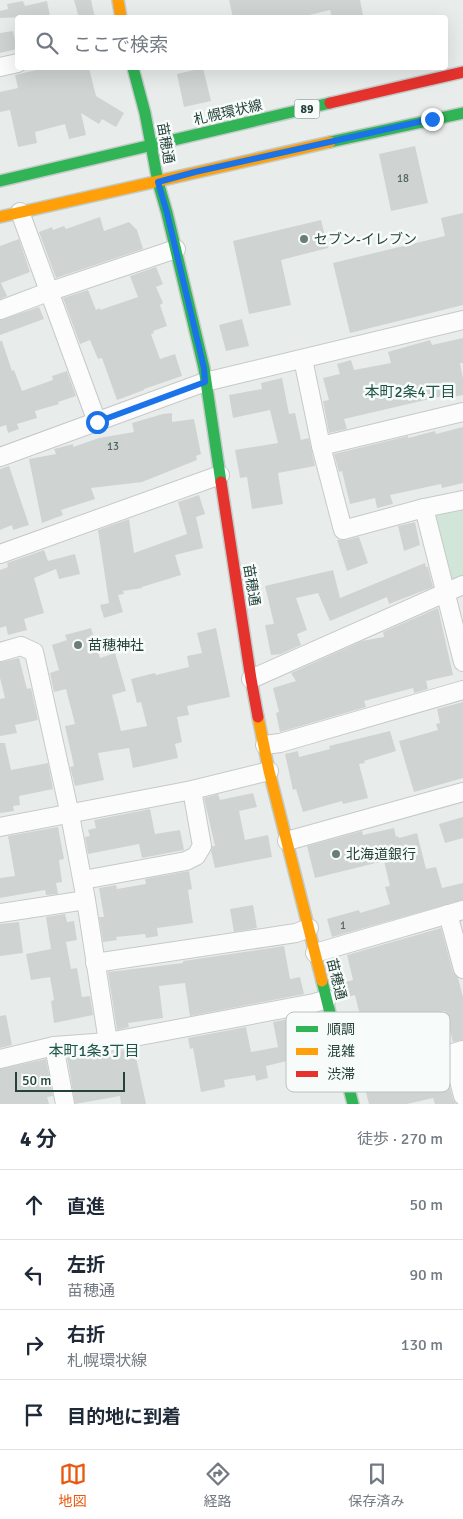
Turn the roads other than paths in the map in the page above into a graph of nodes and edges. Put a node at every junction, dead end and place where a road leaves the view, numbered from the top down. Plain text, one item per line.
1 (118, 0) edge
2 (121, 15) edge
3 (15, 64) edge
4 (0, 67) edge
5 (134, 70) edge
6 (463, 72) edge
7 (463, 113) edge
8 (151, 144) junction
9 (0, 181) edge
10 (158, 182) junction
11 (20, 212) junction
12 (0, 217) edge
13 (176, 249) junction
14 (48, 292) junction
15 (0, 310) edge
16 (463, 320) edge
17 (303, 359) junction
18 (205, 382) junction
19 (463, 412) edge
20 (97, 422) junction
21 (320, 446) junction
22 (0, 457) edge
23 (220, 475) junction
24 (463, 500) edge
25 (424, 508) junction
26 (0, 554) edge
27 (463, 585) edge
28 (446, 592) junction
29 (0, 652) edge
30 (463, 662) edge
31 (251, 679) junction
32 (463, 690) edge
33 (264, 745) junction
34 (269, 771) junction
35 (192, 790) junction
36 (463, 792) edge
37 (70, 815) junction
38 (0, 827) edge
39 (287, 840) junction
40 (83, 880) junction
41 (86, 900) junction
42 (455, 912) edge
43 (0, 914) edge
44 (309, 928) junction
45 (315, 953) junction
46 (95, 963) junction
47 (463, 969) edge
48 (327, 999) junction
49 (330, 1012) edge
50 (108, 1042) junction
51 (54, 1046) junction
52 (458, 1052) edge
53 (0, 1059) edge
54 (463, 1096) edge
55 (65, 1104) edge

1 - 2 street
3 - 4 street
5 - 8 street, 苗穂通
6 - 8 street, 札幌環状線 / 89
7 - 10 street
8 - 9 street, 札幌環状線 / 89
8 - 10 street, 苗穂通
10 - 11 street
10 - 13 street, 苗穂通
11 - 12 street
11 - 14 street
13 - 14 street
13 - 18 street, 苗穂通
14 - 15 street
14 - 20 street
16 - 17 street
17 - 18 street
17 - 21 street
18 - 20 street
18 - 23 street, 苗穂通
19 - 21 street
20 - 22 street
21 - 25 street
23 - 26 street
23 - 31 street, 苗穂通
24 - 25 street
25 - 28 street
27 - 28 street
28 - 30 street
28 - 31 street
29 - 37 street
31 - 33 street, 苗穂通
32 - 33 street
33 - 34 street, 苗穂通
34 - 35 street
34 - 39 street, 苗穂通
35 - 37 street
35 - 40 street
36 - 39 street
37 - 38 street
37 - 40 street
39 - 44 street, 苗穂通
40 - 41 street
41 - 43 street
41 - 46 street
42 - 45 street
42 - 47 street
44 - 45 street, 苗穂通
44 - 46 street
45 - 48 street, 苗穂通
46 - 50 street
48 - 49 street, 苗穂通
48 - 50 street
50 - 51 street
51 - 53 street
51 - 55 street
52 - 54 street

